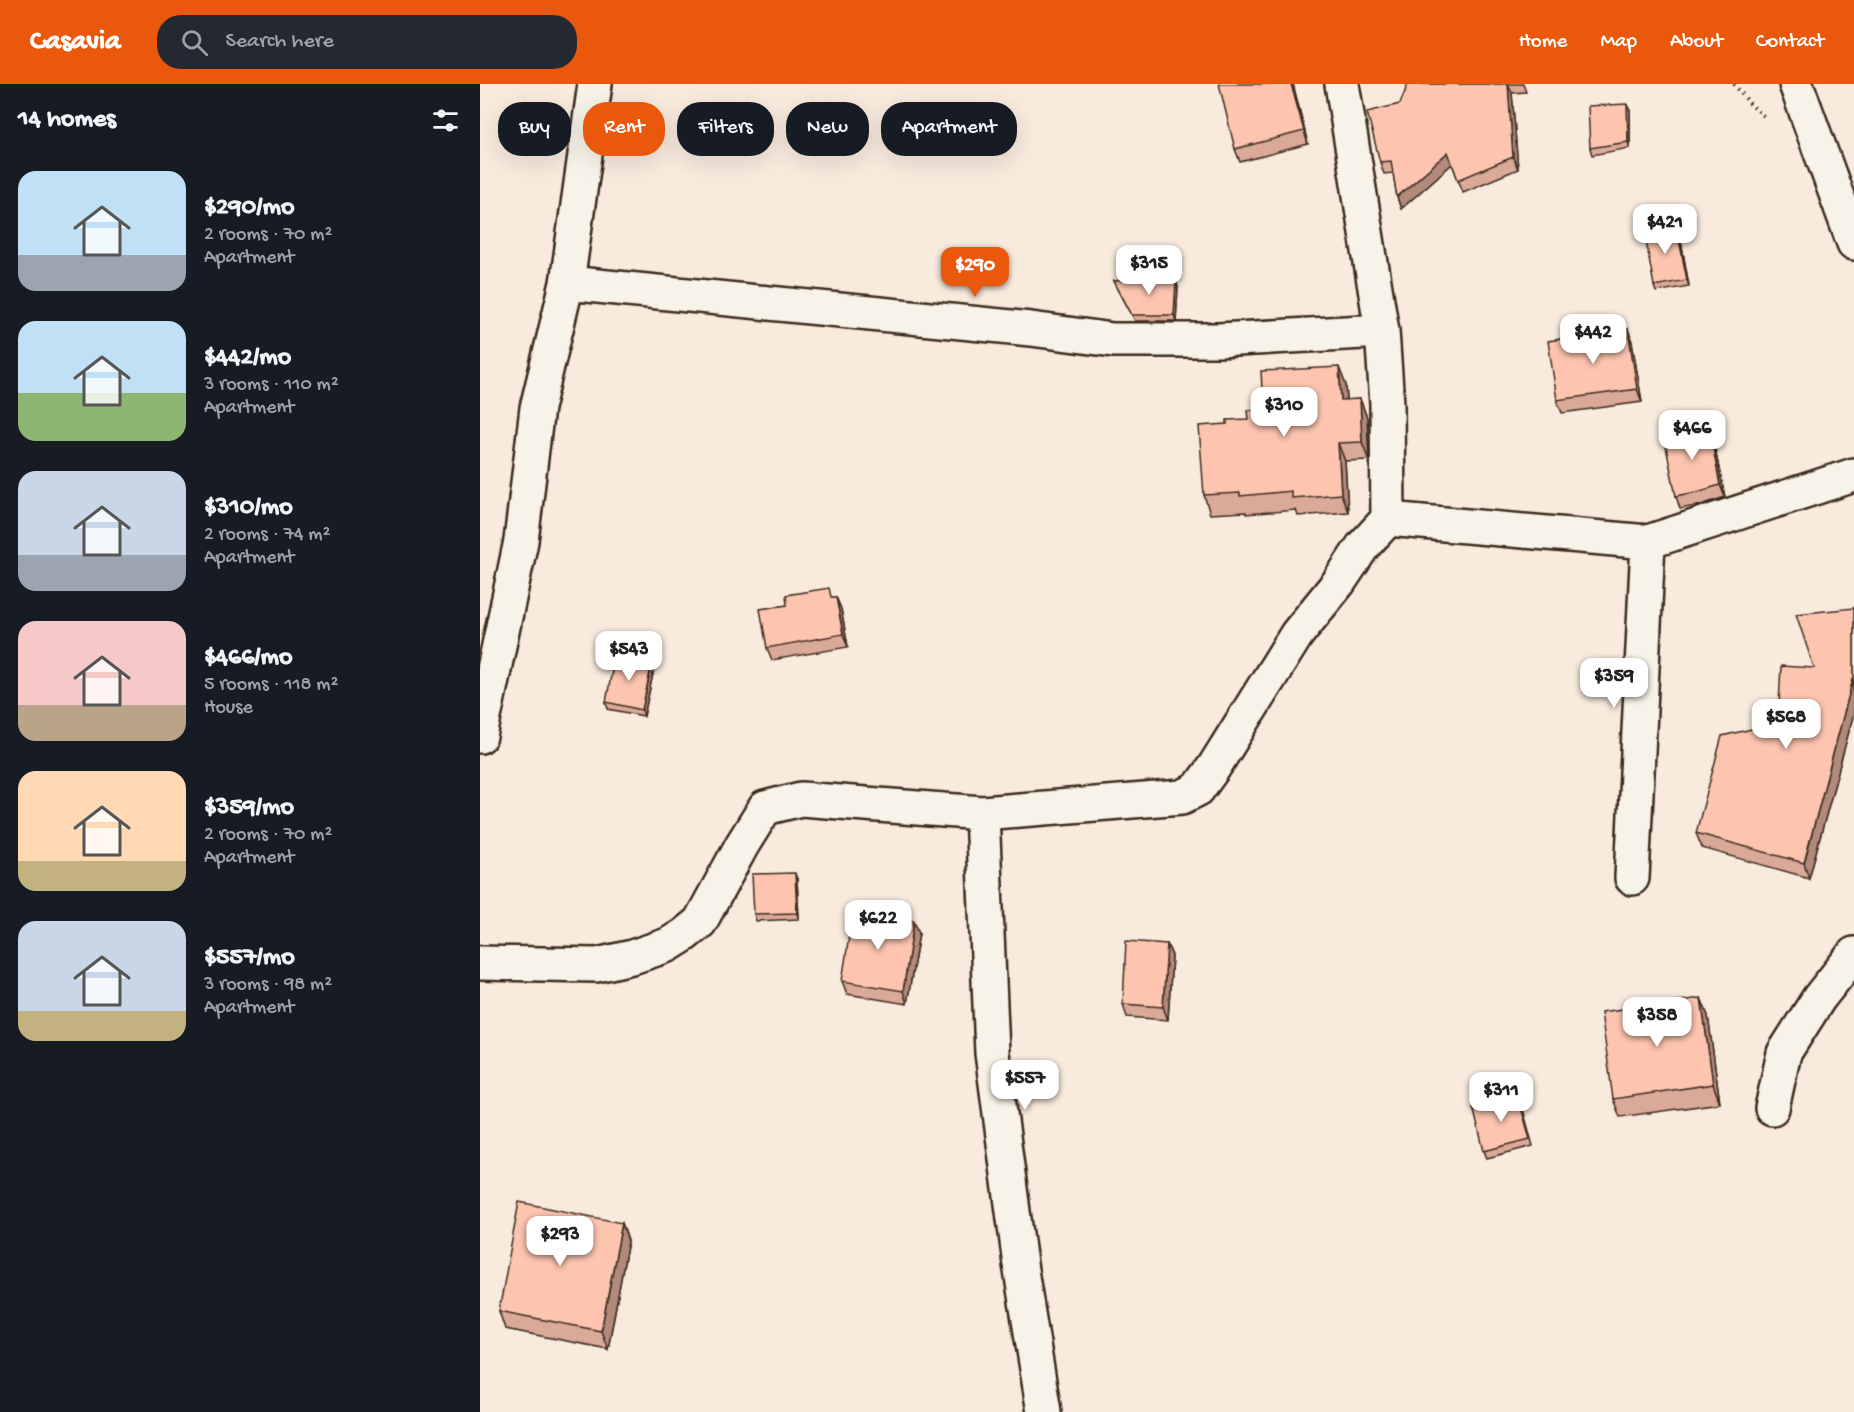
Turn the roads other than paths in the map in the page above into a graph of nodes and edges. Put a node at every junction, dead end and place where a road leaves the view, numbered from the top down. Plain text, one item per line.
1 (595, 84) edge
2 (1342, 84) edge
3 (1796, 84) edge
4 (1854, 243) edge
5 (567, 283) junction
6 (1382, 331) junction
7 (1854, 475) edge
8 (1388, 519) junction
9 (1648, 542) junction
10 (480, 736) edge
11 (982, 813) junction
12 (1632, 878) dead end
13 (1854, 954) edge
14 (480, 963) edge
15 (1772, 1108) dead end
16 (1044, 1412) edge

1 - 5 street
2 - 6 street
3 - 4 street
5 - 6 street
5 - 10 street
6 - 8 street
7 - 9 street
8 - 9 street
8 - 11 street
9 - 12 street
11 - 14 street
11 - 16 street
13 - 15 street

